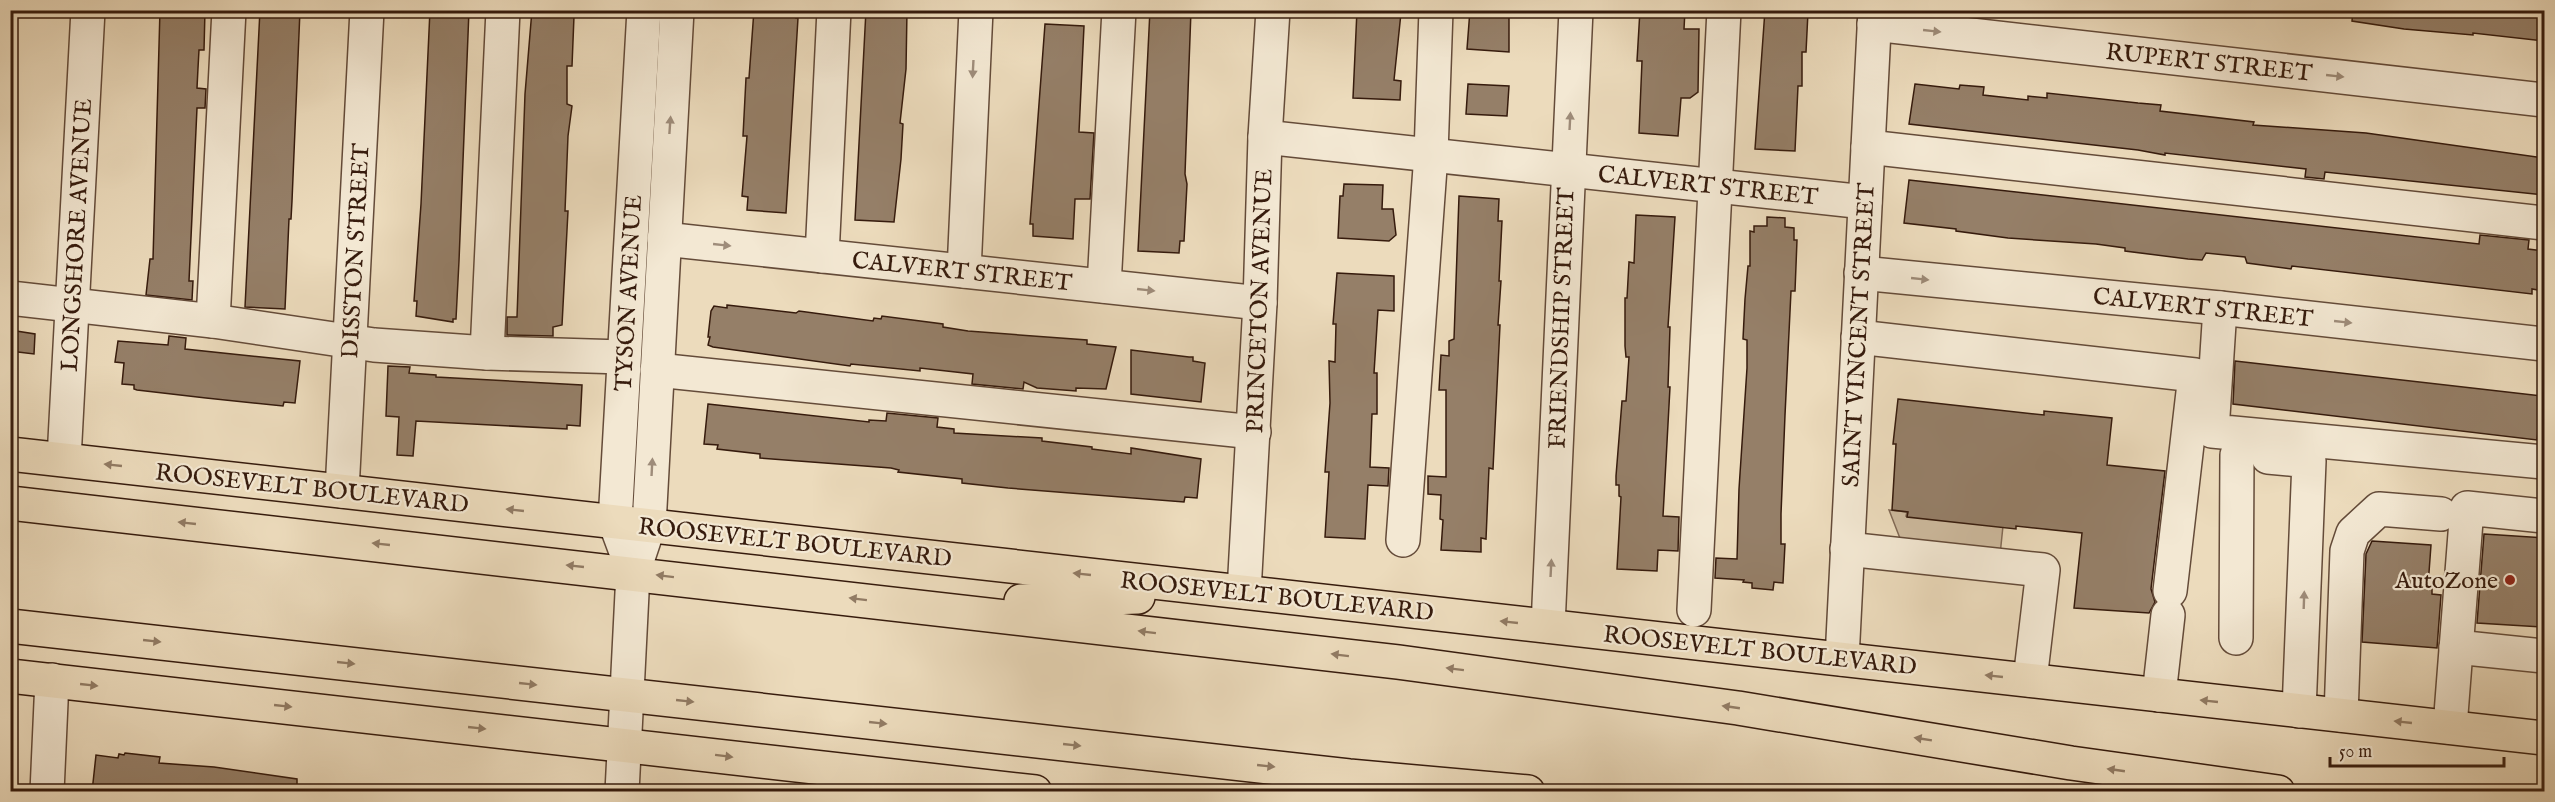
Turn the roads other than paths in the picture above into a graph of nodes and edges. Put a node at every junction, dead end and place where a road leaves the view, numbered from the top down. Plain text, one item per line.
1 (88, 10) edge
2 (229, 10) edge
3 (367, 10) edge
4 (503, 10) edge
5 (644, 10) edge
6 (677, 10) edge
7 (834, 10) edge
8 (976, 10) edge
9 (1119, 10) edge
10 (1272, 10) edge
11 (1436, 10) edge
12 (1576, 10) edge
13 (1724, 10) edge
14 (1875, 17) edge
15 (2544, 100) edge
16 (1265, 137) junction
17 (1868, 147) junction
18 (1431, 154) junction
19 (652, 159) junction
20 (1568, 170) junction
21 (1715, 185) junction
22 (1865, 202) junction
23 (2544, 223) edge
24 (664, 239) junction
25 (822, 256) junction
26 (964, 271) junction
27 (1862, 273) junction
28 (1104, 286) junction
29 (10, 298) edge
30 (1260, 303) junction
31 (73, 305) junction
32 (2220, 308) junction
33 (213, 321) junction
34 (1858, 337) junction
35 (351, 341) junction
36 (2544, 344) edge
37 (487, 353) junction
38 (623, 357) junction
39 (657, 370) junction
40 (1254, 432) junction
41 (2186, 451) junction
42 (10, 454) edge
43 (2237, 455) junction
44 (64, 459) junction
45 (2544, 462) edge
46 (342, 491) junction
47 (10, 503) edge
48 (2441, 514) dead end
49 (2544, 516) edge
50 (615, 522) junction
51 (649, 525) junction
52 (1403, 540) dead end
53 (1847, 549) junction
54 (633, 573) junction
55 (1244, 592) junction
56 (916, 606) junction
57 (1694, 610) dead end
58 (10, 626) edge
59 (1548, 626) junction
60 (2236, 638) dead end
61 (2456, 647) junction
62 (2544, 656) edge
63 (1842, 659) junction
64 (10, 676) edge
65 (52, 680) junction
66 (2030, 680) junction
67 (626, 695) junction
68 (2159, 695) junction
69 (2299, 711) junction
70 (2341, 715) junction
71 (2450, 728) junction
72 (2544, 738) edge
73 (624, 744) junction
74 (899, 784) edge
75 (47, 792) edge
76 (622, 792) edge
77 (1035, 792) edge
78 (1528, 792) edge
79 (2278, 792) edge

1 - 31 street, LONGSHORE AVENUE
2 - 33 street
3 - 35 street, DISSTON STREET
4 - 37 street
5 - 19 street, TYSON AVENUE
19 -> 6 street, TYSON AVENUE
7 - 25 street
8 -> 26 street
9 - 28 street
10 - 16 street, PRINCETON AVENUE
11 - 18 street
20 -> 12 street, FRIENDSHIP STREET
13 - 21 street
14 -> 15 street, RUPERT STREET
14 - 17 street, SAINT VINCENT STREET
16 - 18 street, CALVERT STREET
16 - 30 street, PRINCETON AVENUE
17 - 22 street, SAINT VINCENT STREET
17 - 23 street
18 - 20 street, CALVERT STREET
18 - 52 street
19 - 24 street, TYSON AVENUE
19 - 38 street, TYSON AVENUE
20 - 21 street, CALVERT STREET
59 -> 20 street, FRIENDSHIP STREET
21 - 22 street, CALVERT STREET
21 - 57 street
22 - 27 street, SAINT VINCENT STREET
24 -> 25 street, CALVERT STREET
24 - 39 street, TYSON AVENUE
25 - 26 street, CALVERT STREET
26 - 28 street, CALVERT STREET
27 -> 32 street, CALVERT STREET
27 - 34 street, SAINT VINCENT STREET
28 -> 30 street, CALVERT STREET
29 - 31 street
30 - 40 street, PRINCETON AVENUE
31 - 33 street
31 - 44 street, LONGSHORE AVENUE
32 -> 36 street, CALVERT STREET
32 - 45 street
33 - 35 street
34 - 41 street
34 - 53 street, SAINT VINCENT STREET
35 - 37 street
35 - 46 street, DISSTON STREET
37 - 38 street
38 - 50 street, TYSON AVENUE
39 - 40 street
51 -> 39 street, TYSON AVENUE
40 - 55 street, PRINCETON AVENUE
41 - 43 street
41 - 68 street
42 - 44 highway, ROOSEVELT BOULEVARD
43 - 60 street
69 -> 43 street
46 -> 44 highway, ROOSEVELT BOULEVARD
50 -> 46 highway, ROOSEVELT BOULEVARD
54 -> 47 highway, ROOSEVELT BOULEVARD
48 - 70 street
49 - 61 street
50 - 51 highway, ROOSEVELT BOULEVARD
50 - 54 street, TYSON AVENUE
51 - 54 street, TYSON AVENUE
55 -> 51 highway, ROOSEVELT BOULEVARD
53 - 63 street, SAINT VINCENT STREET
53 - 66 street
56 -> 54 highway, ROOSEVELT BOULEVARD
54 - 67 street, TYSON AVENUE
55 - 56 highway
59 -> 55 highway, ROOSEVELT BOULEVARD
79 -> 56 highway, ROOSEVELT BOULEVARD
58 -> 67 highway
59 - 63 highway, ROOSEVELT BOULEVARD
61 - 62 street
61 - 71 street
66 -> 63 highway, ROOSEVELT BOULEVARD
64 - 65 highway
65 -> 73 highway
65 - 75 street
66 - 68 highway, ROOSEVELT BOULEVARD
67 - 73 street, TYSON AVENUE
67 -> 78 highway
69 -> 68 highway, ROOSEVELT BOULEVARD
69 - 70 highway, ROOSEVELT BOULEVARD
71 -> 70 highway, ROOSEVELT BOULEVARD
71 - 72 highway, ROOSEVELT BOULEVARD
73 -> 74 highway
73 - 76 street, TYSON AVENUE
74 - 77 highway

